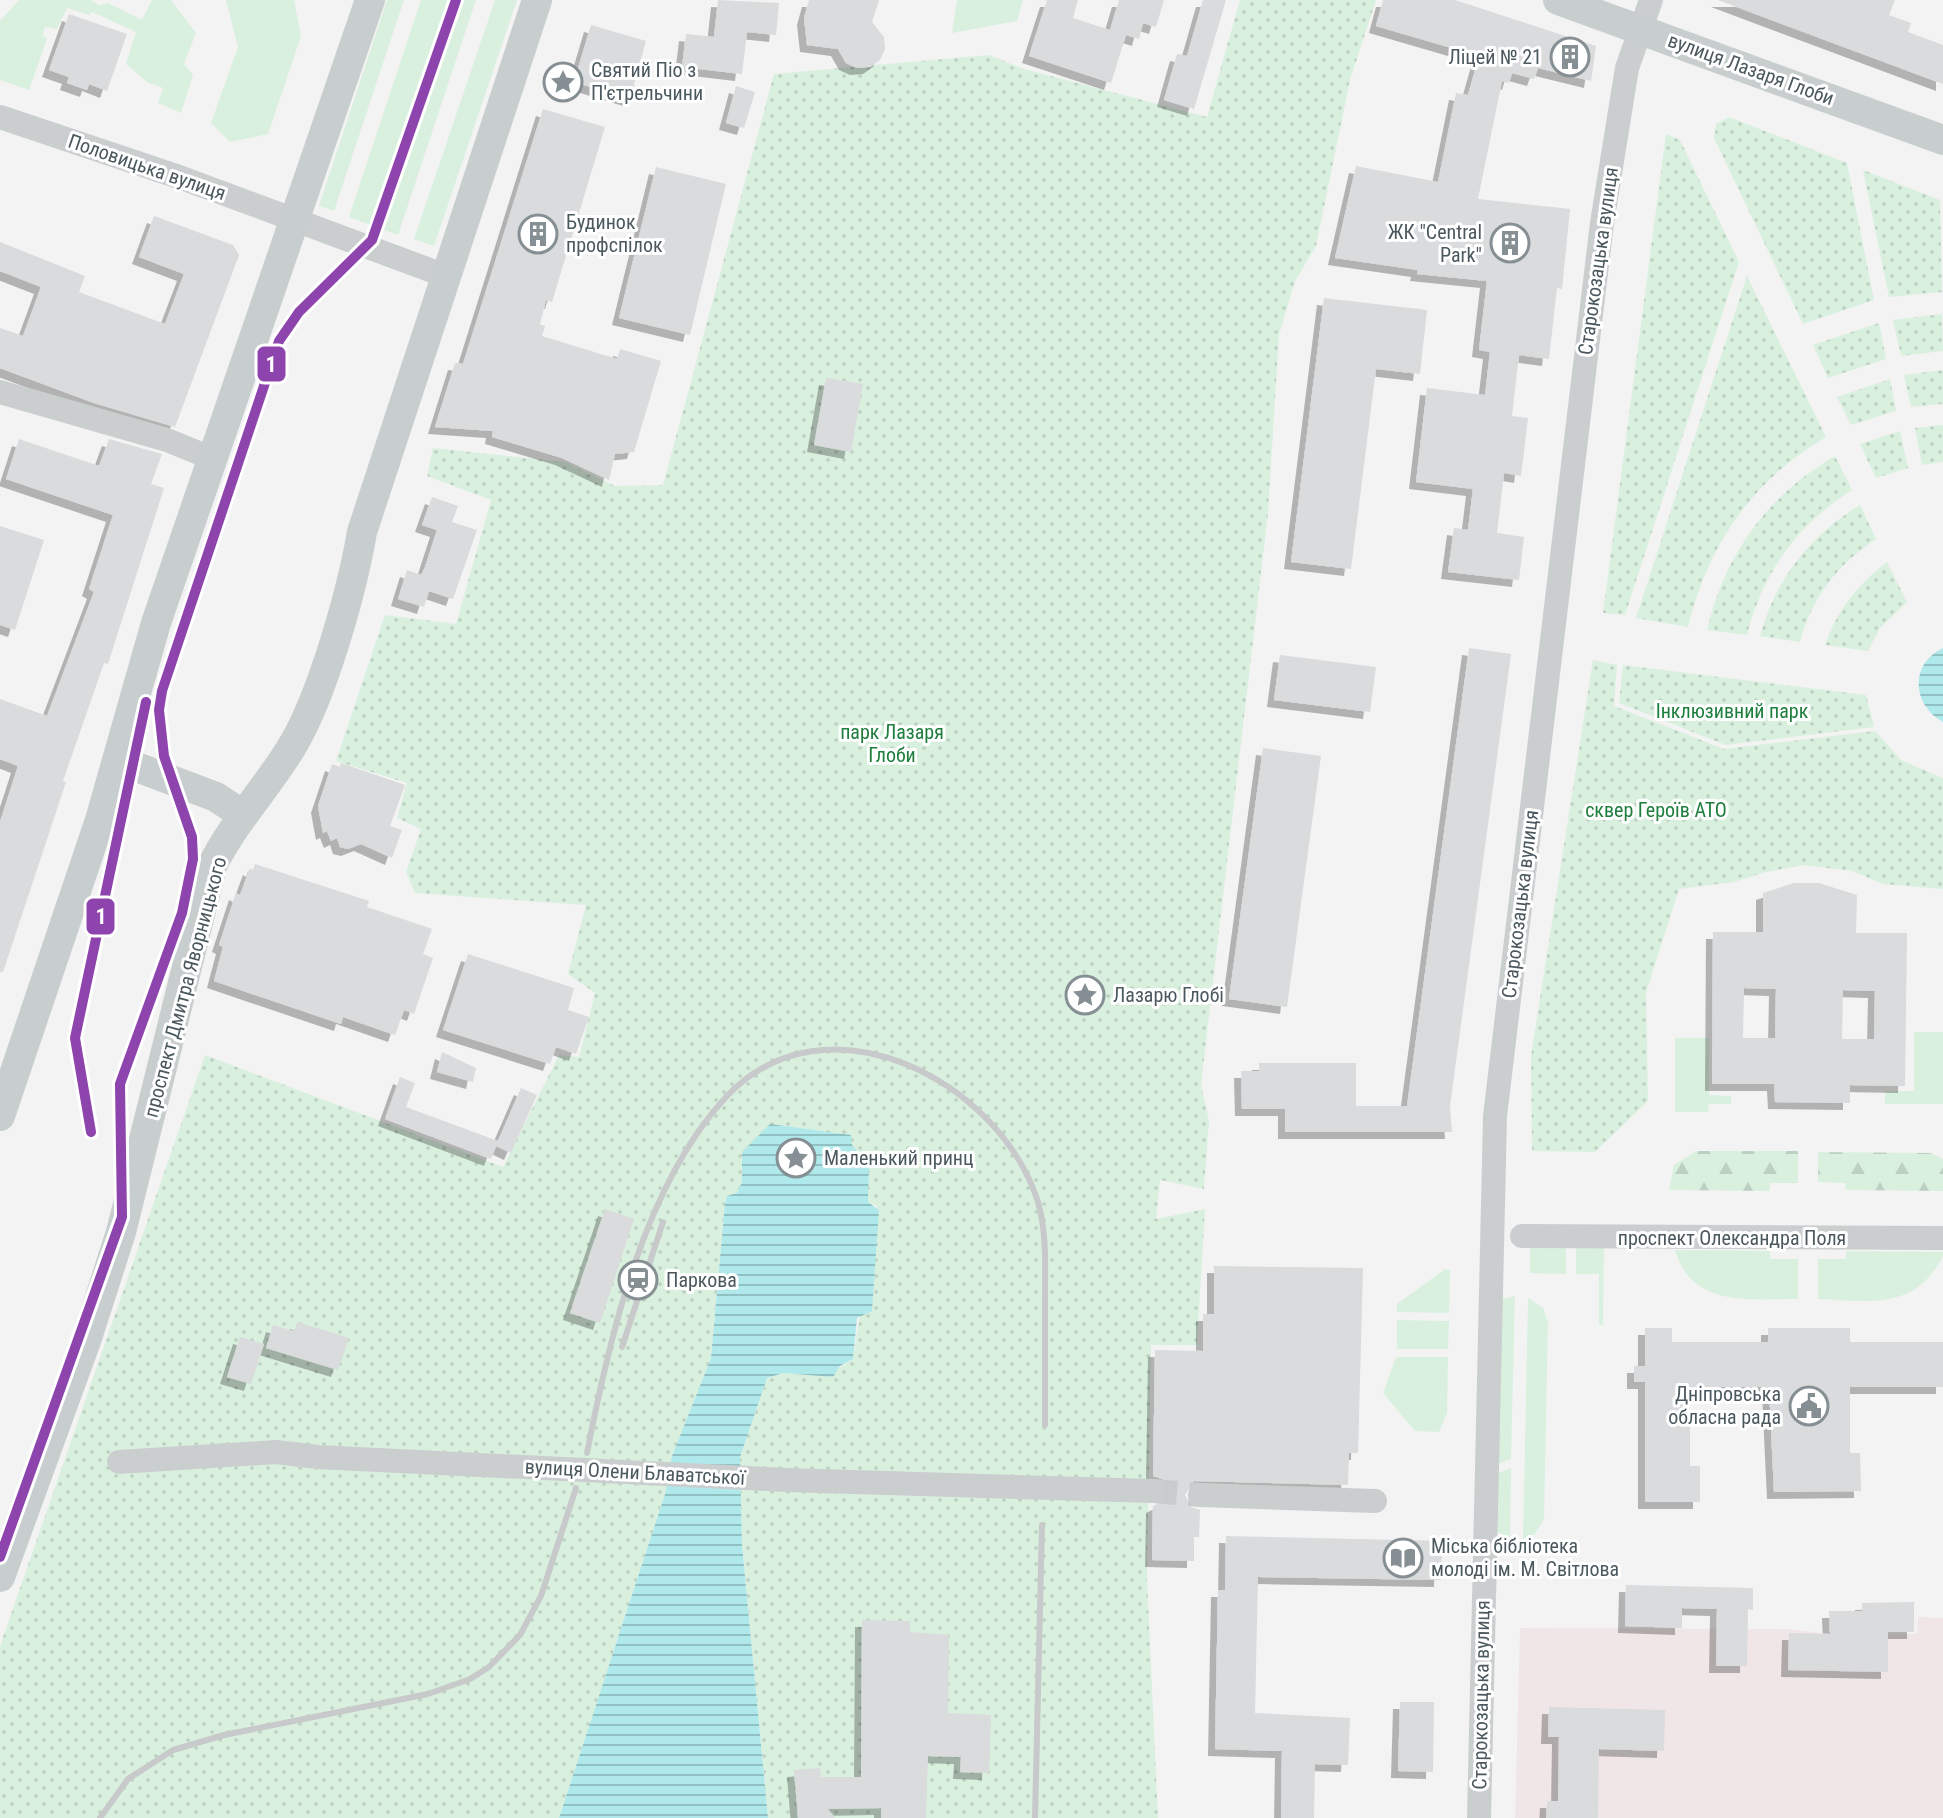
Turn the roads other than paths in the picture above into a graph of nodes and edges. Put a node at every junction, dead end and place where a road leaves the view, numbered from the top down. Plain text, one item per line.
1 (370, 0) edge
2 (537, 0) edge
3 (1558, 0) edge
4 (1646, 14) edge
5 (0, 117) edge
6 (1943, 140) edge
7 (295, 214) junction
8 (446, 276) junction
9 (0, 392) edge
10 (211, 458) junction
11 (118, 760) junction
12 (243, 815) junction
13 (0, 1116) edge
14 (1522, 1236) dead end
15 (1943, 1238) edge
16 (119, 1462) dead end
17 (1153, 1491) tunnel mouth
18 (1200, 1495) tunnel mouth
19 (1375, 1501) dead end
20 (0, 1577) edge
21 (1479, 1818) edge

1 - 7 main road
2 - 8 main road, проспект Дмитра Яворницького
3 - 4 main road, вулиця Лазаря Глоби
4 - 6 main road, вулиця Лазаря Глоби
4 - 21 street, Старокозацька вулиця
5 - 7 street, Половицька вулиця
7 - 8 street
7 - 10 main road
8 - 12 main road, проспект Дмитра Яворницького
9 - 10 street
10 - 11 main road
11 - 12 main road
11 - 13 main road
12 - 20 main road, проспект Дмитра Яворницького
14 - 15 street, проспект Олександра Поля
16 - 17 street, вулиця Олени Блаватської
18 - 19 street

